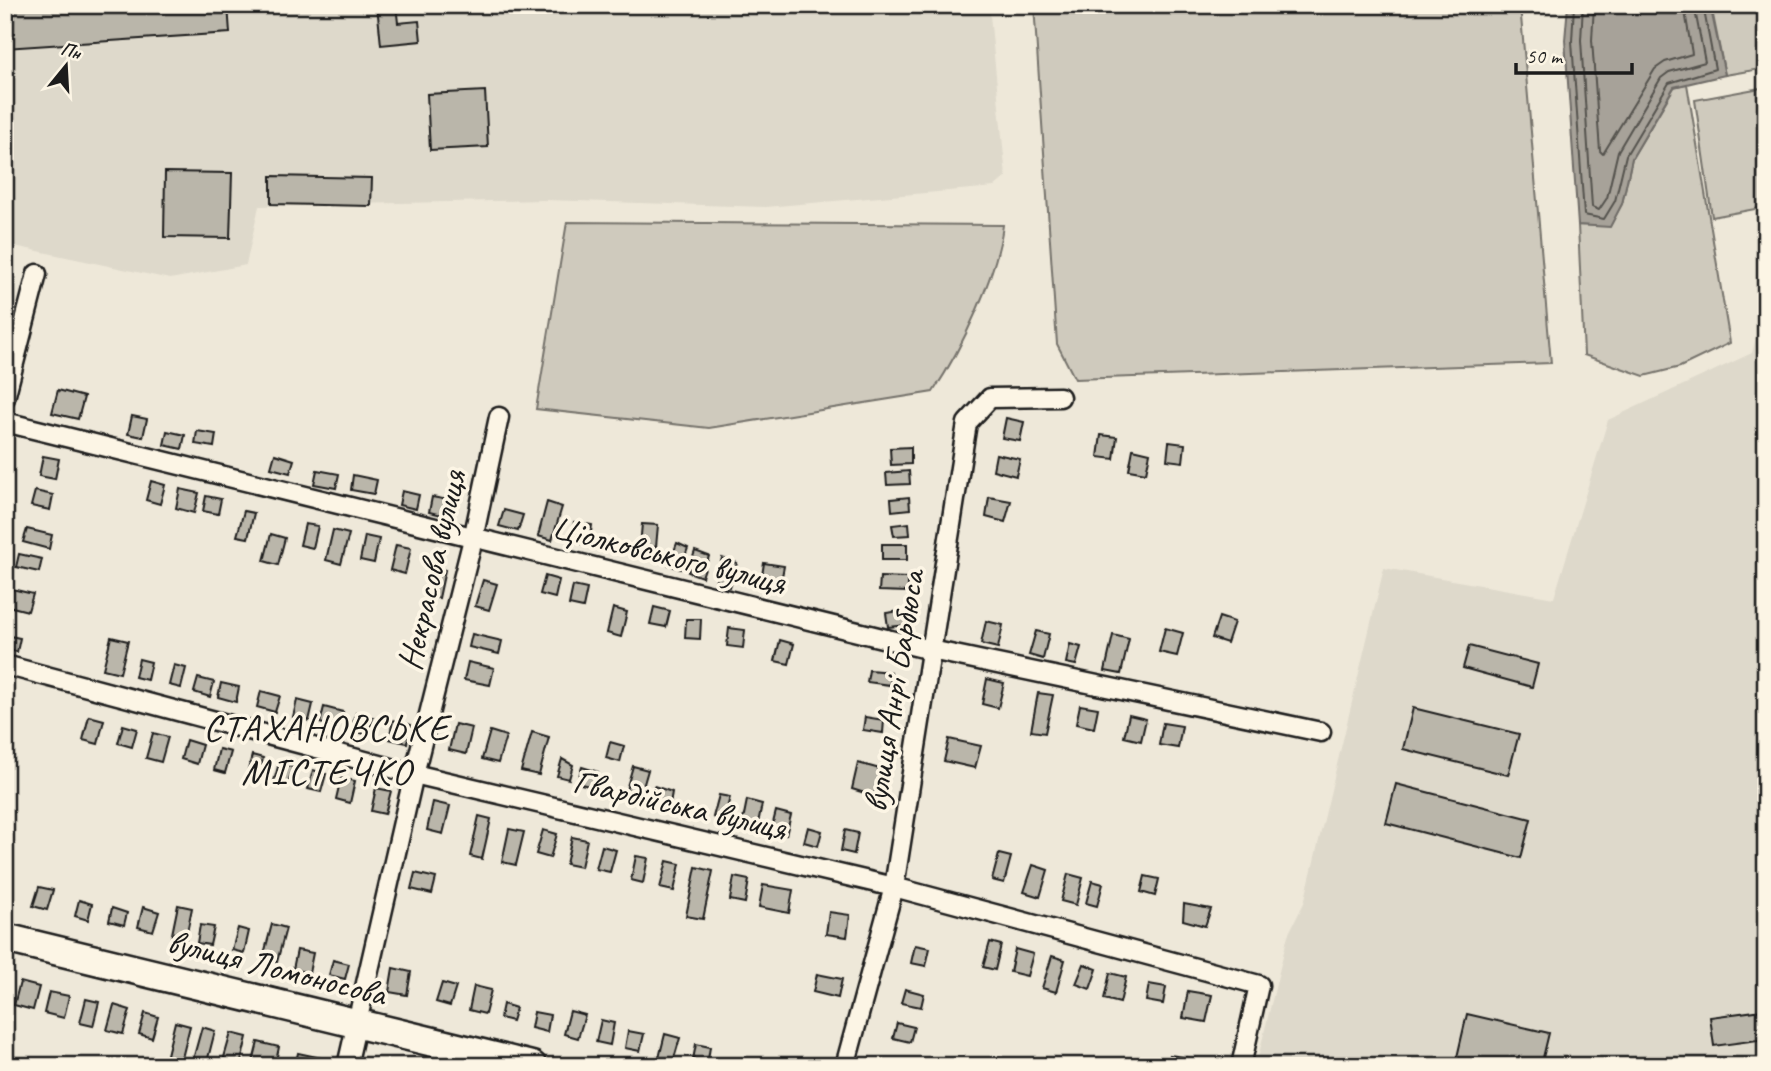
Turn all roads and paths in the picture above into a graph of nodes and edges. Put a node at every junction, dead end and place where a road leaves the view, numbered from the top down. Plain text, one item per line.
1 (37, 274) dead end
2 (1060, 397) dead end
3 (5, 398) edge
4 (499, 416) dead end
5 (5, 422) edge
6 (473, 539) junction
7 (931, 650) junction
8 (5, 665) edge
9 (1321, 732) dead end
10 (414, 774) junction
11 (894, 887) junction
12 (5, 938) edge
13 (357, 1024) junction
14 (347, 1066) edge
15 (532, 1066) edge
16 (845, 1066) edge
17 (1241, 1066) edge

1 - 3 street
2 - 7 street, вулиця Анрі Барбюса
4 - 6 street, Некрасова вулиця
5 - 6 street, Ціолковського вулиця
6 - 7 street, Ціолковського вулиця
6 - 10 street, Некрасова вулиця
7 - 9 street, Ціолковського вулиця
7 - 11 street, вулиця Анрі Барбюса
8 - 10 street, Гвардійська вулиця
10 - 11 street, Гвардійська вулиця
10 - 13 street, Некрасова вулиця
11 - 16 street, вулиця Анрі Барбюса
11 - 17 street, Гвардійська вулиця
12 - 13 main road, вулиця Ломоносова
13 - 14 street, Некрасова вулиця
13 - 15 main road, вулиця Ломоносова

